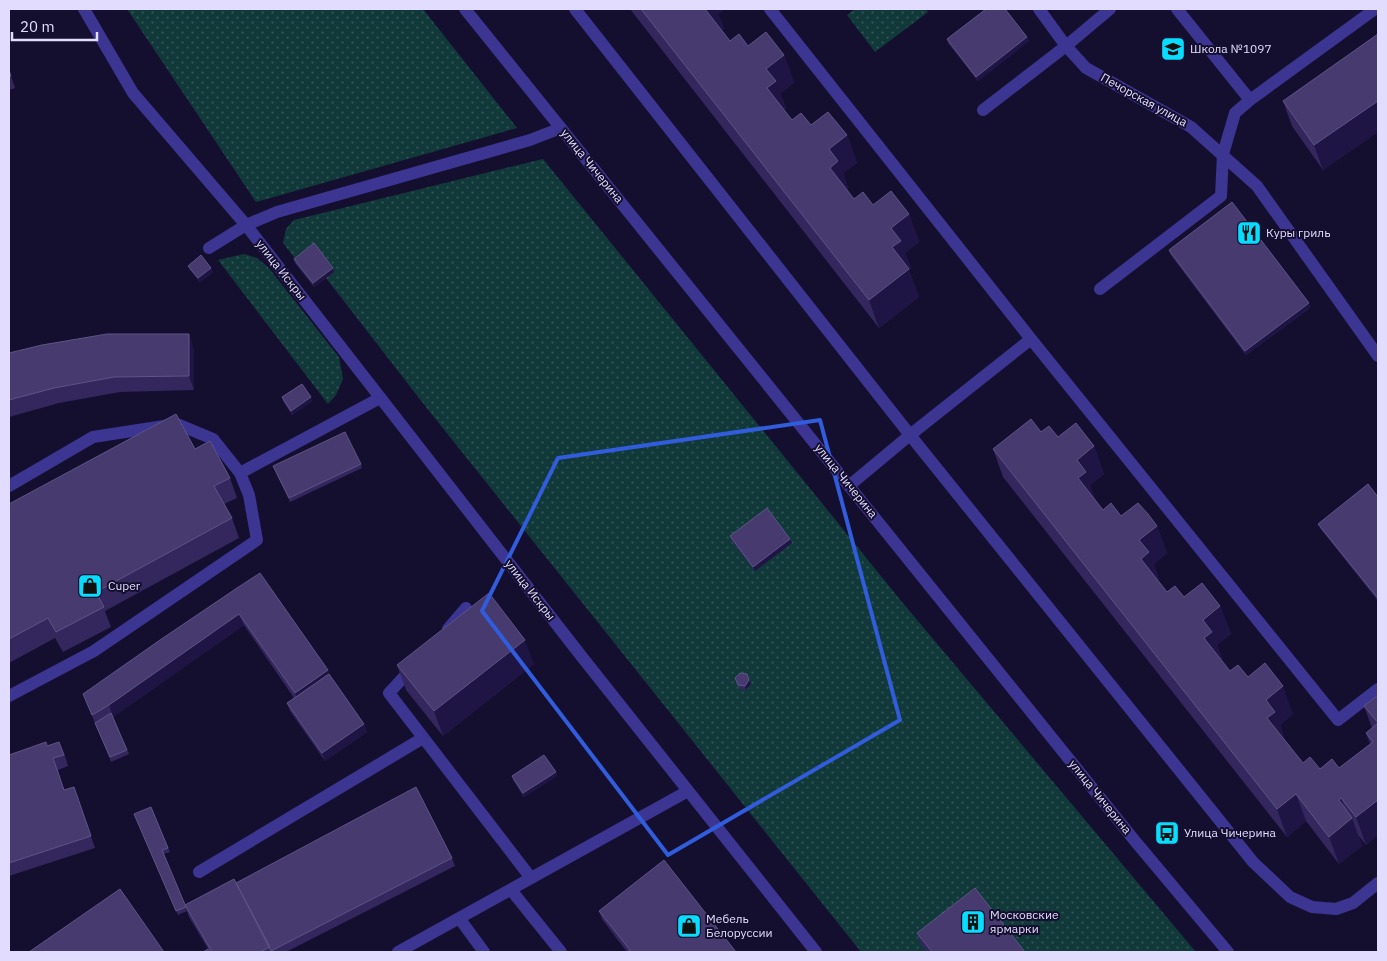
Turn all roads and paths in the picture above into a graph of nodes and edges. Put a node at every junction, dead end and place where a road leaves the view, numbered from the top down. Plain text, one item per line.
1 (84, 9) edge
2 (466, 9) edge
3 (575, 9) edge
4 (770, 9) edge
5 (1039, 9) edge
6 (1110, 9) edge
7 (1177, 9) edge
8 (1375, 9) edge
9 (1066, 46) junction
10 (1250, 100) junction
11 (983, 110) dead end
12 (562, 128) junction
13 (1223, 154) junction
14 (246, 226) junction
15 (209, 248) dead end
16 (1100, 289) dead end
17 (1031, 339) junction
18 (1378, 356) edge
19 (380, 398) junction
20 (910, 435) junction
21 (240, 473) junction
22 (850, 485) junction
23 (9, 486) edge
24 (466, 608) edge
25 (437, 640) edge
26 (425, 653) edge
27 (1378, 689) edge
28 (9, 696) edge
29 (423, 738) junction
30 (688, 791) junction
31 (199, 872) dead end
32 (531, 878) junction
33 (1378, 883) edge
34 (511, 890) junction
35 (459, 918) junction
36 (398, 952) edge
37 (484, 952) edge
38 (561, 952) edge
39 (816, 952) edge
40 (1228, 952) edge

1 - 14 street, улица Искры
2 - 12 street, улица Чичерина
3 - 20 street
4 - 17 street
5 - 9 street, Печорская улица
6 - 9 street
7 - 10 street
8 - 10 street
9 - 11 street
9 - 13 street, Печорская улица
10 - 13 street
12 - 14 street, улица Искры
12 - 22 street, улица Чичерина
13 - 16 street
13 - 18 street, Печорская улица
14 - 15 street
14 - 19 street, улица Искры
17 - 20 street
17 - 27 street
19 - 21 street
19 - 30 street, улица Искры
20 - 22 street
20 - 33 street
21 - 23 street
21 - 28 street
22 - 40 street, улица Чичерина
24 - 25 street
26 - 29 street
29 - 31 street
29 - 32 street
30 - 32 street
30 - 39 street, улица Искры
32 - 34 street
34 - 35 street
34 - 38 street
35 - 36 street
35 - 37 street

